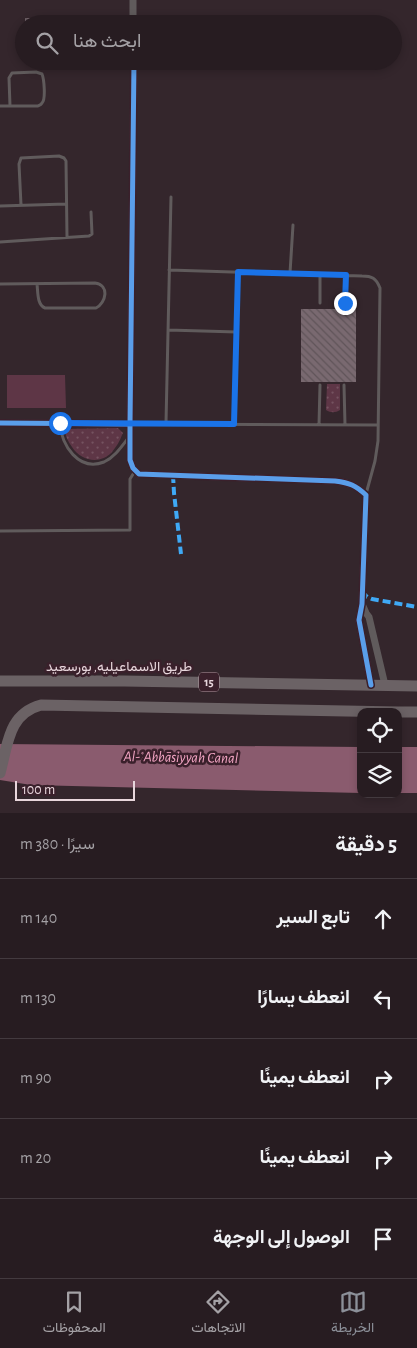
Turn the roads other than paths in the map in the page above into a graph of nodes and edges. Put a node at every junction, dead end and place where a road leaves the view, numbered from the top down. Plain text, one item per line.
1 (133, 0) edge
2 (133, 15) edge
3 (134, 70) edge
4 (0, 106) edge
5 (10, 106) junction
6 (171, 197) dead end
7 (66, 204) junction
8 (21, 205) junction
9 (0, 206) edge
10 (91, 212) dead end
11 (293, 225) dead end
12 (67, 237) junction
13 (0, 242) edge
14 (169, 270) junction
15 (238, 272) junction
16 (290, 273) junction
17 (320, 274) junction
18 (346, 275) junction
19 (0, 284) edge
20 (37, 284) junction
21 (345, 303) dead end
22 (320, 304) dead end
23 (168, 330) junction
24 (237, 332) junction
25 (344, 384) dead end
26 (320, 385) dead end
27 (0, 423) edge
28 (60, 423) junction
29 (166, 423) junction
30 (130, 424) junction
31 (234, 424) junction
32 (319, 425) junction
33 (345, 425) junction
34 (378, 425) junction
35 (130, 436) junction
36 (136, 470) junction
37 (366, 496) junction
38 (0, 531) edge
39 (362, 604) junction
40 (1, 680) edge
41 (371, 685) junction
42 (385, 685) junction
43 (417, 686) edge
44 (357, 711) edge
45 (402, 712) edge
46 (417, 712) edge
47 (0, 773) edge

1 - 2 street
3 - 30 street
4 - 5 lane
5 - 5 lane
6 - 14 lane
7 - 8 lane
7 - 8 lane
7 - 12 lane
8 - 9 lane
10 - 12 lane
11 - 16 lane
12 - 13 lane
14 - 15 lane
14 - 23 lane
15 - 16 lane
15 - 24 lane
16 - 17 lane
17 - 18 lane
17 - 22 lane
18 - 21 lane
18 - 34 lane
19 - 20 lane
20 - 20 lane
23 - 24 lane
23 - 29 lane
24 - 31 lane
25 - 33 lane
26 - 32 lane
27 - 28 street
28 - 30 street
28 - 35 lane
29 - 30 lane
29 - 31 lane
30 - 35 street
31 - 32 lane
32 - 33 lane
33 - 34 lane
34 - 37 lane
35 - 36 street
36 - 37 street
36 - 38 lane
37 - 39 street
39 - 41 street
39 - 42 street
40 - 41 highway, طريق الاسماعيليه, بورسعيد / 15
41 - 42 highway, طريق الاسماعيليه, بورسعيد / 15
42 - 43 highway, طريق الاسماعيليه, بورسعيد / 15
44 - 47 highway
45 - 46 highway

